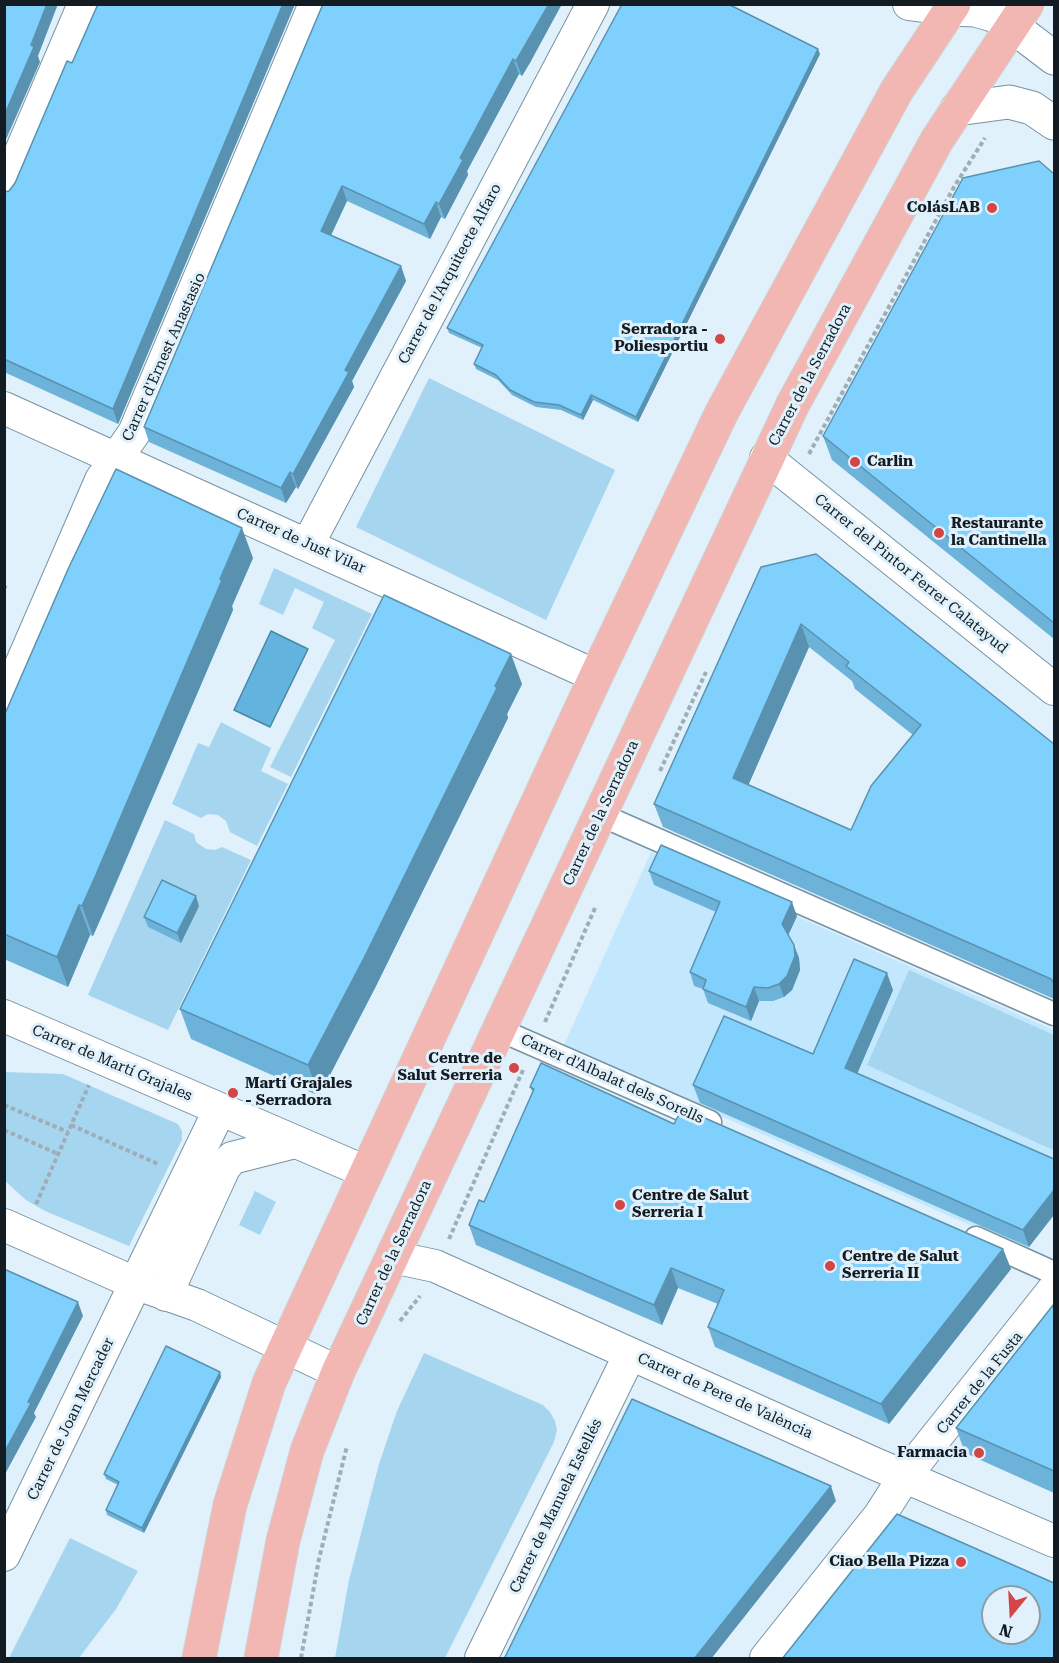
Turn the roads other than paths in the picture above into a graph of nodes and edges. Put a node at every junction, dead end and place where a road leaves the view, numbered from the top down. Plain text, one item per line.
1 (84, 4) edge
2 (315, 4) edge
3 (593, 4) edge
4 (909, 4) edge
5 (953, 7) edge
6 (1020, 15) edge
7 (1054, 58) edge
8 (957, 110) junction
9 (1054, 123) edge
10 (4, 190) edge
11 (4, 408) edge
12 (766, 458) junction
13 (117, 459) junction
14 (308, 544) junction
15 (596, 676) junction
16 (1054, 689) edge
17 (4, 704) edge
18 (601, 815) junction
19 (1054, 1014) edge
20 (4, 1016) edge
21 (500, 1030) junction
22 (220, 1109) junction
23 (729, 1130) edge
24 (295, 1142) junction
25 (366, 1172) junction
26 (18, 1219) edge
27 (955, 1229) edge
28 (393, 1257) junction
29 (1054, 1273) edge
30 (137, 1284) junction
31 (1054, 1289) edge
32 (166, 1295) junction
33 (286, 1347) junction
34 (630, 1354) junction
35 (338, 1372) junction
36 (904, 1476) junction
37 (1054, 1541) edge
38 (4, 1555) edge
39 (199, 1659) edge
40 (261, 1659) edge
41 (481, 1659) edge
42 (766, 1659) edge

1 - 10 street
2 - 13 street, Carrer d'Ernest Anastasio
3 - 14 street, Carrer de l'Arquitecte Alfaro
4 - 5 street
5 - 6 street
5 - 15 main road
6 - 7 street
6 - 8 main road, Carrer de la Serradora
8 - 9 street
8 - 12 main road, Carrer de la Serradora
11 - 13 street, Carrer de Just Vilar
12 - 16 street, Carrer del Pintor Ferrer Calatayud
12 - 18 main road, Carrer de la Serradora
13 - 14 street, Carrer de Just Vilar
13 - 17 street, Carrer d'Ernest Anastasio
14 - 15 street, Carrer de Just Vilar
15 - 25 main road
18 - 19 street
18 - 21 main road, Carrer de la Serradora
20 - 22 street, Carrer de Martí Grajales
21 - 23 street, Carrer d'Albalat dels Sorells
21 - 28 main road, Carrer de la Serradora
22 - 24 street, Carrer de Martí Grajales
22 - 30 street
24 - 25 street, Carrer de Martí Grajales
24 - 32 street
25 - 33 main road
26 - 30 street
27 - 29 street
28 - 34 street, Carrer de Pere de València
28 - 35 main road, Carrer de la Serradora
30 - 32 street
30 - 38 street, Carrer de Joan Mercader
31 - 36 street, Carrer de la Fusta
32 - 33 street
33 - 35 street
33 - 39 main road
34 - 36 street, Carrer de Pere de València
34 - 41 street, Carrer de Manuela Estellés
35 - 40 main road, Carrer de la Serradora
36 - 37 street, Carrer de Pere de València
36 - 42 street, Carrer de la Fusta

